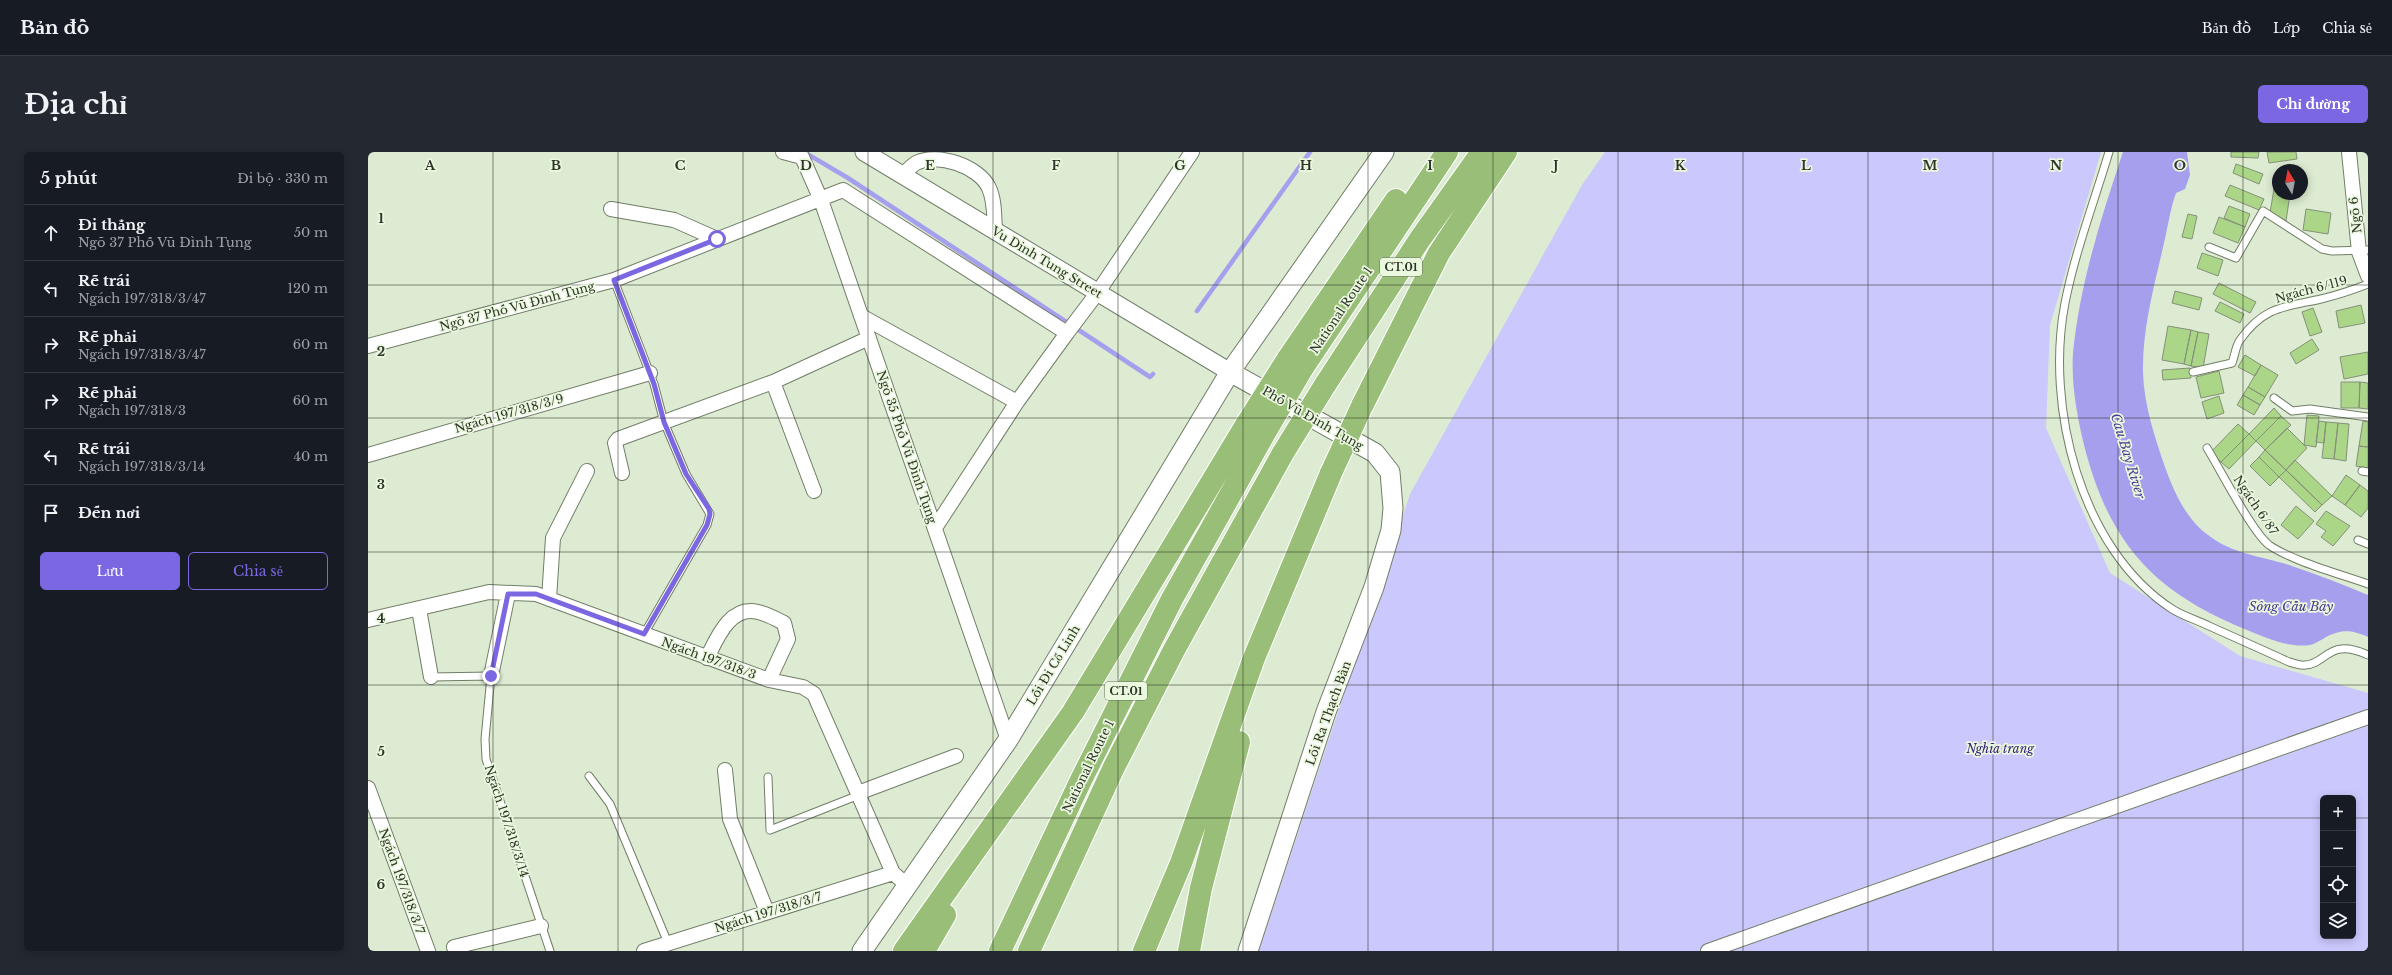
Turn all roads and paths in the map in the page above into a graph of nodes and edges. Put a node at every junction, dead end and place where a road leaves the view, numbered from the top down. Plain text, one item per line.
1 (784, 152) edge
2 (864, 152) edge
3 (1192, 152) edge
4 (1384, 152) edge
5 (1430, 152) edge
6 (1447, 152) edge
7 (1482, 152) edge
8 (1506, 152) edge
9 (2109, 152) edge
10 (2349, 152) edge
11 (903, 175) junction
12 (821, 200) junction
13 (611, 209) dead end
14 (996, 231) junction
15 (717, 239) junction
16 (2209, 247) dead end
17 (2363, 251) edge
18 (2368, 276) edge
19 (614, 280) junction
20 (2368, 284) edge
21 (1094, 297) junction
22 (861, 316) junction
23 (1067, 333) junction
24 (869, 338) junction
25 (368, 346) edge
26 (1295, 365) junction
27 (1230, 372) junction
28 (2193, 372) dead end
29 (650, 373) junction
30 (773, 382) junction
31 (2274, 398) dead end
32 (1017, 402) junction
33 (2368, 417) edge
34 (664, 422) junction
35 (1254, 431) junction
36 (2207, 448) dead end
37 (368, 455) edge
38 (587, 470) dead end
39 (1390, 472) joint
40 (622, 473) dead end
41 (814, 491) dead end
42 (1310, 518) junction
43 (935, 528) junction
44 (2358, 540) dead end
45 (2368, 544) edge
46 (2368, 584) edge
47 (508, 594) junction
48 (548, 599) junction
49 (418, 609) junction
50 (368, 620) edge
51 (644, 634) junction
52 (2368, 654) edge
53 (706, 658) junction
54 (491, 676) junction
55 (431, 677) joint
56 (769, 680) junction
57 (2368, 717) edge
58 (1008, 739) junction
59 (956, 756) dead end
60 (1032, 768) junction
61 (725, 770) dead end
62 (589, 776) dead end
63 (768, 777) dead end
64 (368, 788) edge
65 (858, 794) junction
66 (900, 880) junction
67 (766, 912) junction
68 (541, 926) junction
69 (668, 943) junction
70 (454, 947) dead end
71 (428, 951) edge
72 (550, 951) edge
73 (644, 951) edge
74 (862, 951) edge
75 (904, 951) edge
76 (924, 951) edge
77 (1000, 951) edge
78 (1028, 951) edge
79 (1144, 951) edge
80 (1189, 951) edge
81 (1248, 951) edge
82 (1708, 951) edge

1 - 12 street, Ngõ 35 Phố Vũ Đình Tụng
2 - 11 street, Vu Dinh Tung Street
3 - 21 street
4 - 27 main road, Lối Đi Cổ Linh
5 - 26 highway
6 - 26 highway, National Route 1 / CT.01
7 - 78 highway, National Route 1 / CT.01, bridge
8 - 42 highway, bridge
9 - 52 lane
10 - 17 street, Ngõ 6
11 - 14 street, Vu Dinh Tung Street
11 - 14 street
12 - 15 street, Ngõ 37 Phố Vũ Đình Tụng
12 - 22 street, Ngõ 35 Phố Vũ Đình Tụng
12 - 23 street, Ngõ 37 Phố Vũ Đình Tụng
13 - 15 street
14 - 21 street, Vu Dinh Tung Street
15 - 19 street, Ngõ 37 Phố Vũ Đình Tụng
16 - 17 lane
17 - 18 street, Ngõ 6
19 - 25 street, Ngõ 37 Phố Vũ Đình Tụng
19 - 29 lane
20 - 28 lane, Ngách 6/119
21 - 23 street
21 - 27 street, Vu Dinh Tung Street
22 - 24 street, Ngõ 35 Phố Vũ Đình Tụng
22 - 32 street
23 - 32 street
24 - 30 street
24 - 43 street, Ngõ 35 Phố Vũ Đình Tụng
26 - 35 highway, CT.01, bridge
27 - 39 main road, Phố Vũ Đình Tụng
27 - 58 main road, Lối Đi Cổ Linh
29 - 34 lane
29 - 37 street, Ngách 197/318/3/9
30 - 34 street
30 - 41 street
31 - 33 lane
32 - 43 street
34 - 40 street
34 - 51 lane
35 - 60 highway
35 - 77 highway, National Route 1 / CT.01
36 - 46 lane, Ngách 6/87
38 - 48 street
39 - 81 main road, Lối Ra Thạch Bàn
42 - 79 highway
42 - 80 highway
43 - 58 street, Ngõ 35 Phố Vũ Đình Tụng
44 - 45 lane
47 - 48 street, Ngách 197/318/3
47 - 49 street, Ngách 197/318/3
47 - 54 street, Ngách 197/318/3/14
48 - 51 street, Ngách 197/318/3
49 - 50 street, Ngách 197/318/3
49 - 55 street
51 - 53 street, Ngách 197/318/3
53 - 56 street, Ngách 197/318/3
53 - 56 street
54 - 55 lane
54 - 68 lane, Ngách 197/318/3/14
56 - 65 street, Ngách 197/318/3
57 - 82 street
58 - 66 main road, Lối Đi Cổ Linh
59 - 65 street
60 - 75 highway
60 - 76 highway
61 - 67 street
62 - 69 lane
63 - 65 lane
64 - 71 street, Ngách 197/318/3/7
65 - 66 street, Ngách 197/318/3
66 - 67 street, Ngách 197/318/3/7
66 - 74 main road, Lối Đi Cổ Linh
67 - 69 street, Ngách 197/318/3/7
68 - 70 street
68 - 72 lane, Ngách 197/318/3/14
69 - 73 street, Ngách 197/318/3/7

